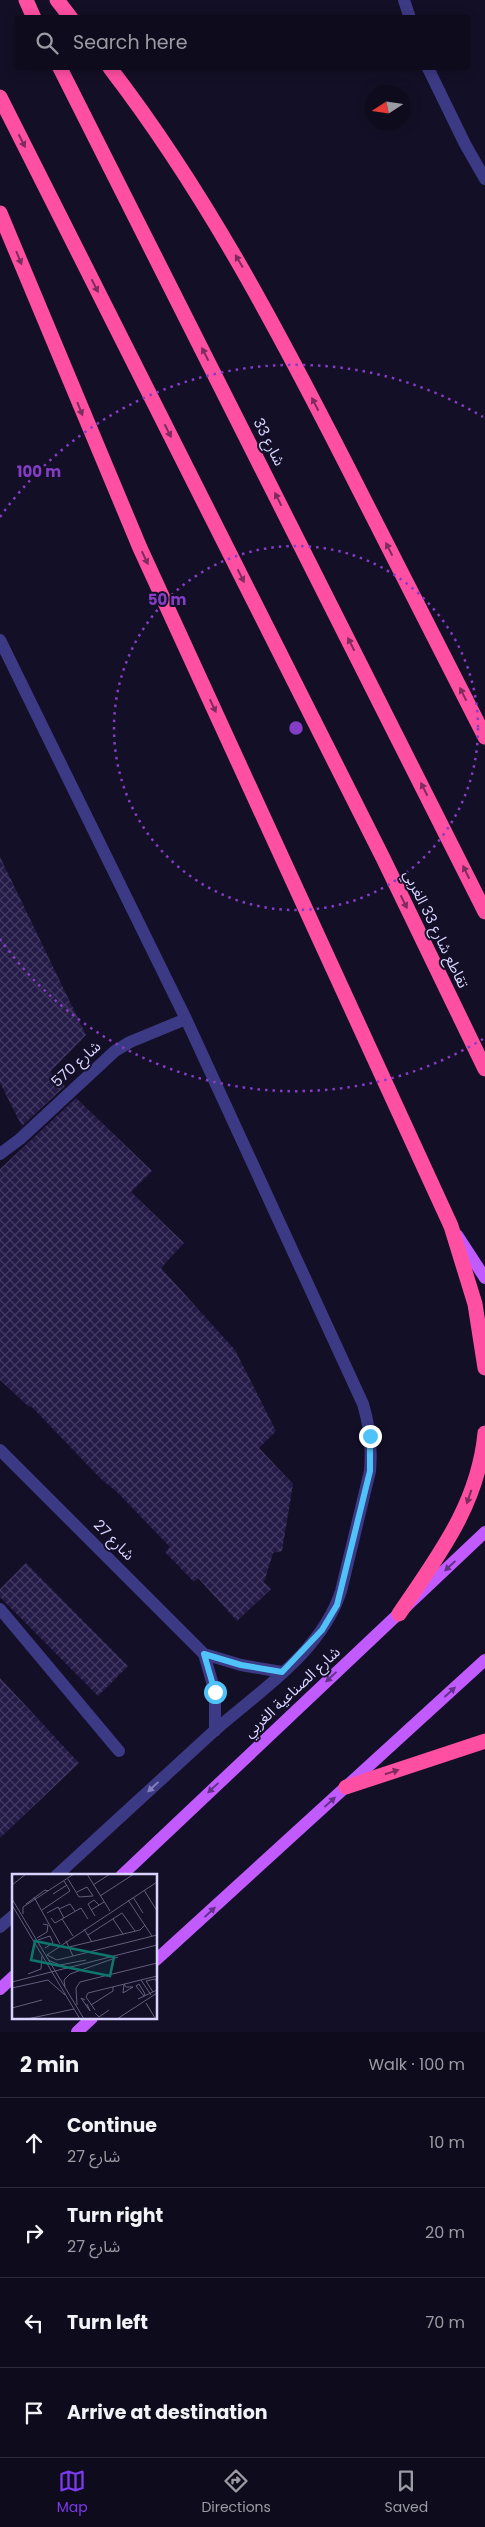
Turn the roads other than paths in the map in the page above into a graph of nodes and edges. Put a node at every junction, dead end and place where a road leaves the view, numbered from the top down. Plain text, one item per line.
1 (26, 0) edge
2 (57, 0) edge
3 (404, 0) edge
4 (33, 15) edge
5 (69, 15) edge
6 (409, 15) edge
7 (61, 70) edge
8 (111, 70) edge
9 (429, 70) edge
10 (0, 97) edge
11 (485, 179) edge
12 (0, 213) edge
13 (0, 640) edge
14 (485, 737) edge
15 (485, 912) edge
16 (186, 1018) junction
17 (485, 1068) edge
18 (0, 1154) edge
19 (452, 1226) junction
20 (485, 1278) edge
21 (485, 1368) edge
22 (485, 1433) edge
23 (0, 1450) edge
24 (485, 1532) edge
25 (0, 1610) edge
26 (399, 1614) junction
27 (204, 1654) junction
28 (485, 1660) edge
29 (282, 1672) junction
30 (214, 1731) junction
31 (485, 1741) edge
32 (119, 1751) dead end
33 (346, 1787) junction
34 (58, 1874) edge
35 (122, 1874) edge
36 (12, 1917) edge
37 (0, 1928) edge
38 (158, 1958) edge
39 (12, 1978) edge
40 (0, 1989) edge
41 (90, 2020) edge
42 (77, 2032) edge

1 - 4 highway
2 - 5 highway
3 - 6 street
15 -> 7 highway, شارع 33
14 -> 8 highway
9 - 11 street
10 -> 17 highway, تقاطع شارع 33 الغربي
12 -> 19 highway
13 - 16 street
16 - 18 street, شارع 570
16 - 29 street
19 - 20 main road
19 - 21 highway
22 -> 26 highway
23 - 27 street, شارع 27
24 -> 26 main road, شارع الصناعية الغربي
25 - 32 street
26 -> 35 main road, شارع الصناعية الغربي
27 - 29 street, شارع 27
27 - 30 street, شارع 27
33 -> 28 main road
29 - 30 street
30 -> 34 street
33 -> 31 highway
38 -> 33 main road
36 - 37 street
39 - 40 main road
41 - 42 main road

